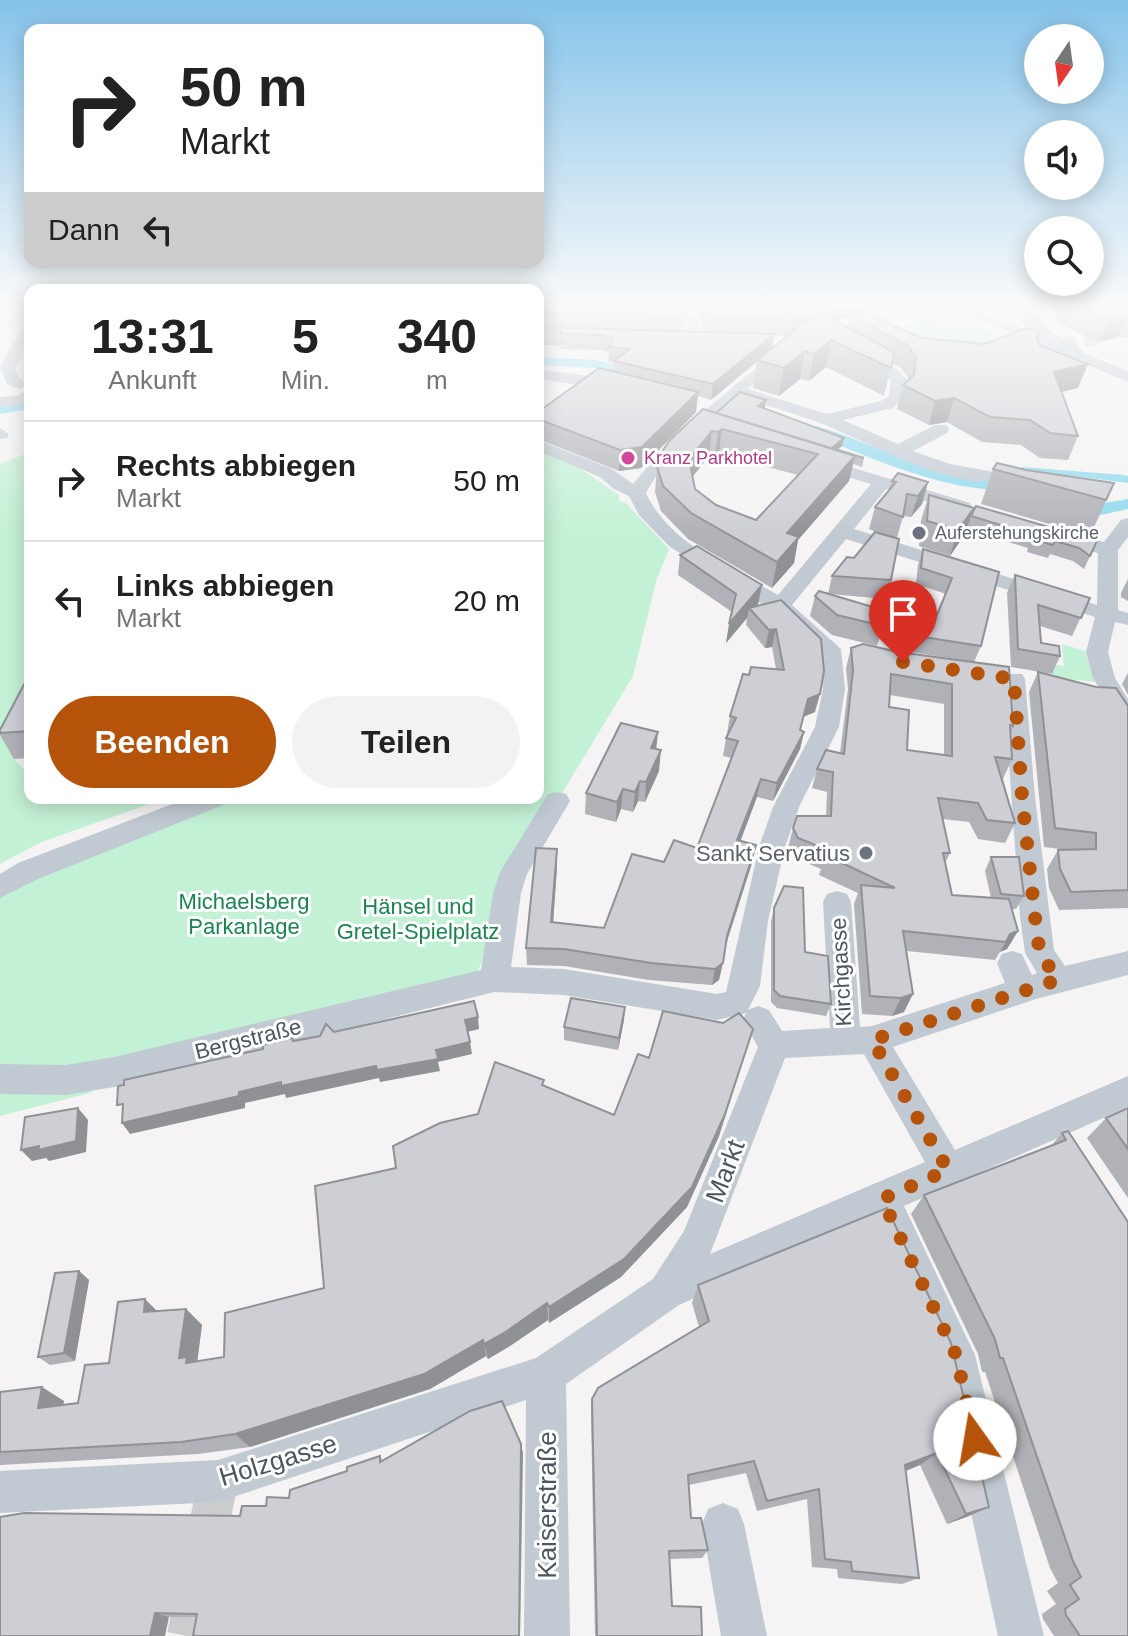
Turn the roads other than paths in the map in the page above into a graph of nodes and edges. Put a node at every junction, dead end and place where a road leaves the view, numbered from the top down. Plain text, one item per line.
1 (589, 384) edge
2 (613, 384) edge
3 (748, 384) edge
4 (899, 384) edge
5 (24, 387) edge
6 (0, 388) edge
7 (641, 391) edge
8 (24, 394) edge
9 (575, 394) edge
10 (0, 400) edge
11 (686, 402) edge
12 (718, 411) junction
13 (827, 419) junction
14 (941, 429) dead end
15 (544, 447) edge
16 (899, 451) junction
17 (793, 454) edge
18 (980, 475) dead end
19 (882, 483) junction
20 (637, 493) junction
21 (983, 512) edge
22 (1128, 524) edge
23 (1039, 529) edge
24 (843, 532) junction
25 (1108, 550) junction
26 (780, 606) junction
27 (1121, 618) edge
28 (830, 649) junction
29 (855, 655) edge
30 (1043, 684) edge
31 (1086, 691) edge
32 (1115, 695) junction
33 (1128, 718) edge
34 (557, 801) dead end
35 (199, 804) edge
36 (0, 887) edge
37 (837, 902) dead end
38 (1128, 963) edge
39 (494, 979) junction
40 (1058, 980) junction
41 (859, 1041) junction
42 (0, 1079) edge
43 (1128, 1091) edge
44 (948, 1170) junction
45 (882, 1199) junction
46 (666, 1292) junction
47 (546, 1374) junction
48 (0, 1492) edge
49 (723, 1524) dead end
50 (547, 1636) edge
51 (744, 1636) edge
52 (1021, 1636) edge

1 - 9 street
2 - 7 street
3 - 12 street
4 - 13 street
5 - 6 street
8 - 10 street
11 - 12 street
12 - 13 street
12 - 20 street
13 - 16 street
14 - 16 street
15 - 20 street
16 - 18 street
17 - 19 street
19 - 21 street
19 - 24 street
20 - 26 street
22 - 25 street
23 - 25 street
24 - 26 street
24 - 27 street
25 - 27 street
26 - 28 street
27 - 32 street
28 - 29 street
28 - 39 street, Bergstraße
30 - 40 street
31 - 32 street
32 - 33 street
34 - 39 street
35 - 36 street
37 - 41 street, Kirchgasse
38 - 40 street, Markt
39 - 42 street, Bergstraße
40 - 41 street, Markt
41 - 44 street
41 - 46 street, Markt
43 - 44 street, Markt
44 - 45 street, Markt
45 - 46 street, Markt
45 - 52 street
46 - 47 street, Markt
47 - 48 street, Holzgasse
47 - 50 street, Kaiserstraße
49 - 51 street

